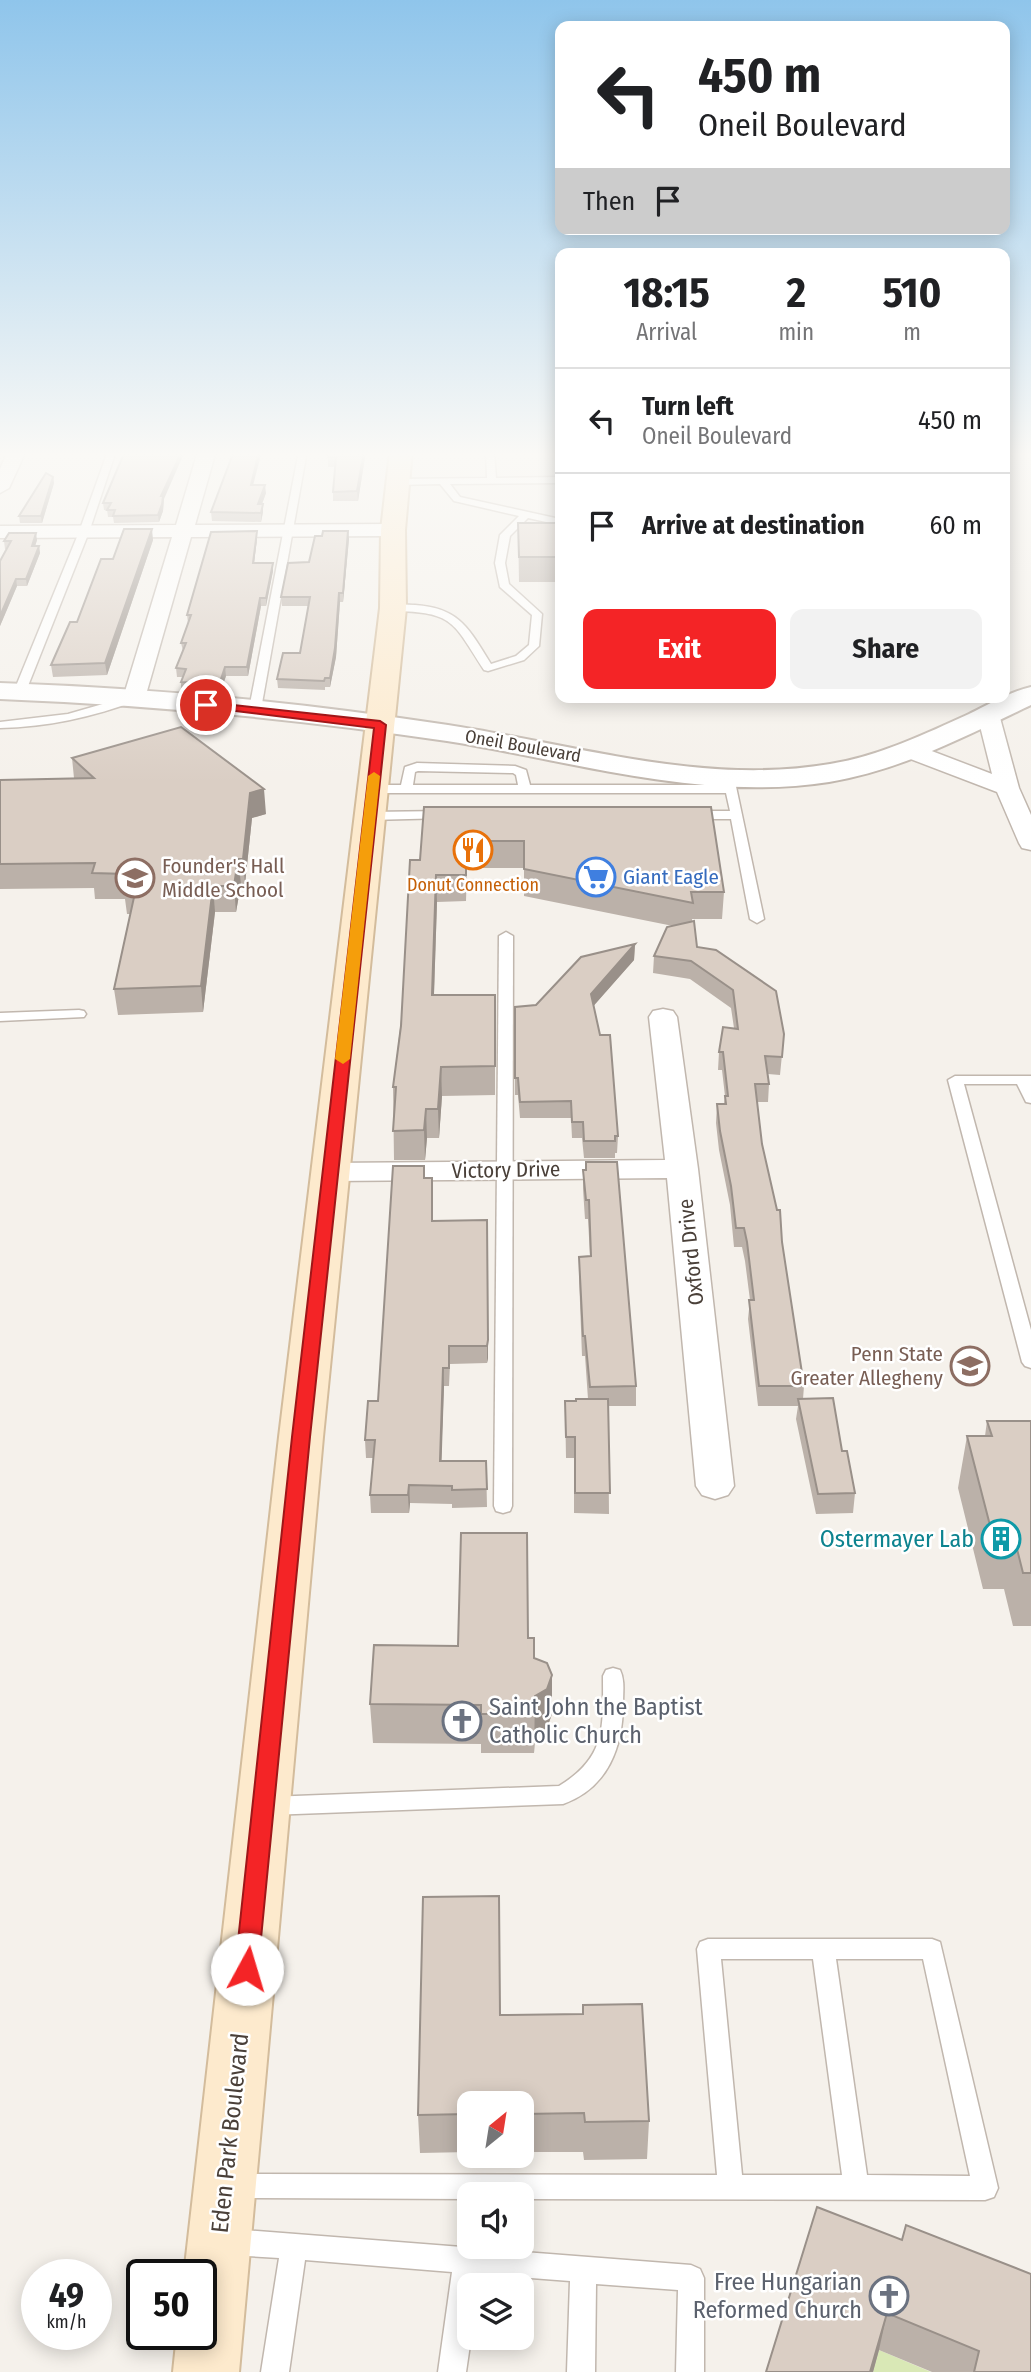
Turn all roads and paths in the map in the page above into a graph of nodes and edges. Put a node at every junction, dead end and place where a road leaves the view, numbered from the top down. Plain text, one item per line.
1 (70, 562) edge
2 (176, 562) edge
3 (282, 562) edge
4 (393, 562) edge
5 (500, 562) edge
6 (393, 608) junction
7 (10, 691) edge
8 (1031, 695) edge
9 (134, 698) junction
10 (255, 709) junction
11 (988, 715) junction
12 (0, 724) edge
13 (380, 725) junction
14 (908, 750) junction
15 (731, 783) junction
16 (524, 788) junction
17 (1007, 788) junction
18 (383, 798) junction
19 (682, 815) edge
20 (737, 815) junction
21 (452, 816) edge
22 (1031, 842) edge
23 (757, 919) dead end
24 (506, 936) dead end
25 (79, 1014) dead end
26 (0, 1017) edge
27 (663, 1017) dead end
28 (1027, 1080) edge
29 (1031, 1099) edge
30 (682, 1169) junction
31 (506, 1170) junction
32 (330, 1172) junction
33 (1031, 1362) edge
34 (715, 1486) dead end
35 (503, 1506) dead end
36 (613, 1676) dead end
37 (263, 1806) junction
38 (823, 1949) junction
39 (225, 2186) junction
40 (730, 2187) junction
41 (856, 2187) junction
42 (219, 2241) junction
43 (294, 2246) junction
44 (466, 2260) junction
45 (583, 2269) junction
46 (206, 2372) edge
47 (275, 2372) edge
48 (452, 2372) edge
49 (581, 2372) edge
50 (690, 2372) edge

1 - 7 lane
2 - 9 street
3 - 10 lane
4 - 6 main road, Eden Park Boulevard
5 - 6 lane
6 - 13 main road, Eden Park Boulevard
7 - 9 street, Oneil Boulevard
8 - 11 street, Oneil Boulevard
9 - 10 street, Oneil Boulevard
9 - 12 lane
10 - 13 street, Oneil Boulevard
11 - 14 street, Oneil Boulevard
11 - 17 street
13 - 15 street, Oneil Boulevard
13 - 18 main road, Eden Park Boulevard
14 - 15 street, Oneil Boulevard
14 - 17 street
15 - 16 lane
15 - 20 lane
16 - 18 lane
16 - 18 lane
17 - 22 street
18 - 21 lane
18 - 32 main road, Eden Park Boulevard
19 - 20 lane
20 - 23 lane
24 - 31 lane
25 - 26 lane
27 - 30 street, Oxford Drive
28 - 29 lane
28 - 33 lane
30 - 31 street, Victory Drive
30 - 34 street, Oxford Drive
31 - 32 street, Victory Drive
31 - 35 lane
32 - 37 main road, Eden Park Boulevard
36 - 37 lane
37 - 39 main road, Eden Park Boulevard
38 - 40 lane
38 - 41 lane
38 - 41 lane
39 - 40 lane
39 - 42 main road, Eden Park Boulevard
40 - 41 lane
42 - 43 lane
42 - 46 main road, Eden Park Boulevard
43 - 44 lane
43 - 47 lane
44 - 45 lane
44 - 48 lane
45 - 49 lane
45 - 50 lane

